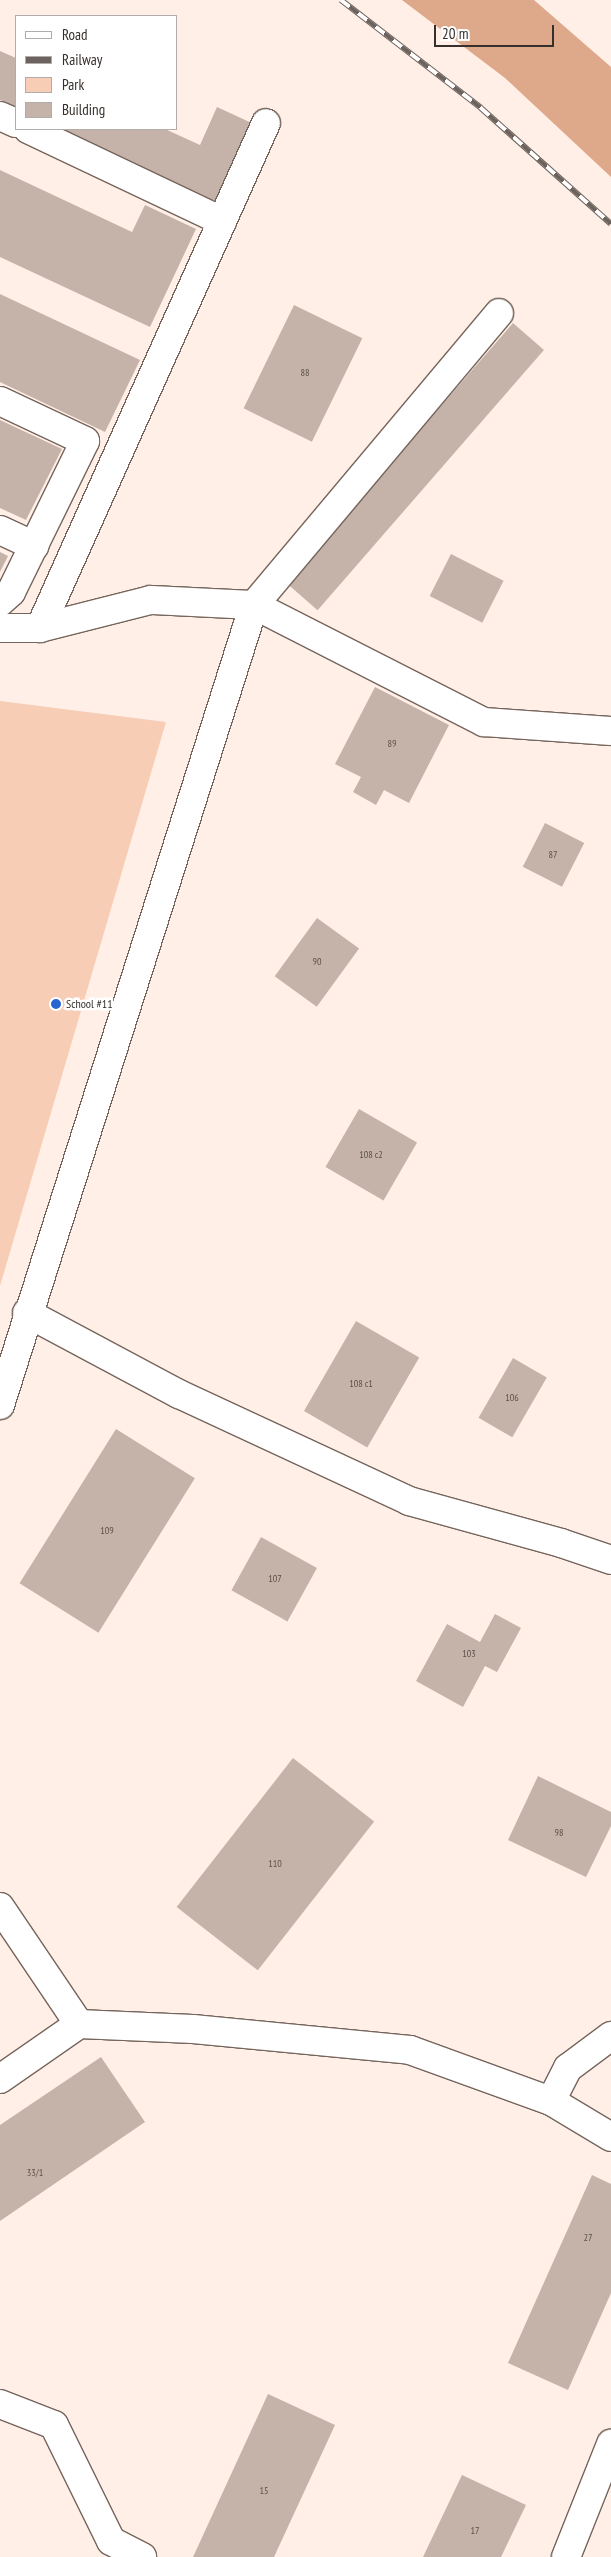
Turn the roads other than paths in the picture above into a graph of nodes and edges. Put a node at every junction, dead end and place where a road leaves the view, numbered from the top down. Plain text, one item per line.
1 (0, 116) edge
2 (15, 123) edge
3 (266, 123) dead end
4 (30, 130) edge
5 (222, 221) junction
6 (499, 313) dead end
7 (0, 401) edge
8 (0, 530) edge
9 (34, 546) junction
10 (0, 602) edge
11 (254, 605) junction
12 (0, 628) edge
13 (40, 628) junction
14 (611, 731) edge
15 (27, 1313) junction
16 (0, 1405) edge
17 (611, 1560) edge
18 (0, 1907) edge
19 (79, 2024) junction
20 (611, 2036) edge
21 (0, 2080) edge
22 (551, 2101) junction
23 (611, 2137) edge
24 (0, 2404) edge
25 (611, 2444) edge
26 (142, 2557) edge
27 (566, 2557) edge

1 - 2 street
3 - 5 street
4 - 5 street
5 - 13 street
6 - 11 street
7 - 9 street
8 - 9 street
9 - 10 street
11 - 13 street
11 - 14 street
11 - 15 street
12 - 13 street
15 - 16 street
15 - 17 street
18 - 19 street
19 - 21 street
19 - 22 street
20 - 22 street
22 - 23 street
24 - 26 street
25 - 27 street

